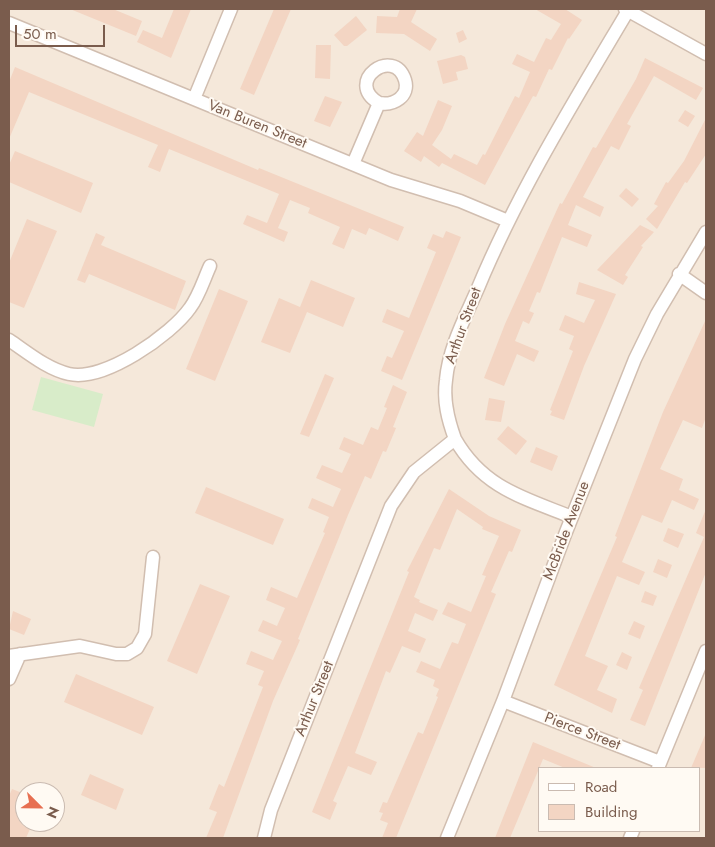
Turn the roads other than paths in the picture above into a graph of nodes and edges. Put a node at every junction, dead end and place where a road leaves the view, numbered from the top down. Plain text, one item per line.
1 (230, 9) edge
2 (628, 9) edge
3 (9, 23) edge
4 (706, 54) edge
5 (194, 99) junction
6 (379, 103) dead end
7 (353, 164) junction
8 (508, 221) junction
9 (706, 232) edge
10 (210, 266) dead end
11 (679, 274) junction
12 (706, 293) edge
13 (9, 340) edge
14 (455, 439) junction
15 (572, 518) junction
16 (153, 557) dead end
17 (706, 651) edge
18 (14, 655) edge
19 (704, 665) edge
20 (9, 679) edge
21 (503, 701) junction
22 (659, 765) edge
23 (264, 838) edge
24 (446, 838) edge

1 - 5 street
2 - 4 street
2 - 8 street, Arthur Street
3 - 5 street, Van Buren Street
5 - 7 street, Van Buren Street
6 - 7 street
7 - 8 street, Van Buren Street
8 - 14 street, Arthur Street
9 - 11 street, McBride Avenue
10 - 13 street
11 - 12 street
11 - 15 street, McBride Avenue
14 - 15 street
14 - 23 street, Arthur Street
15 - 21 street, McBride Avenue
16 - 18 street
17 - 19 street
18 - 20 street
19 - 22 street
21 - 22 street, Pierce Street
21 - 24 street, McBride Avenue

